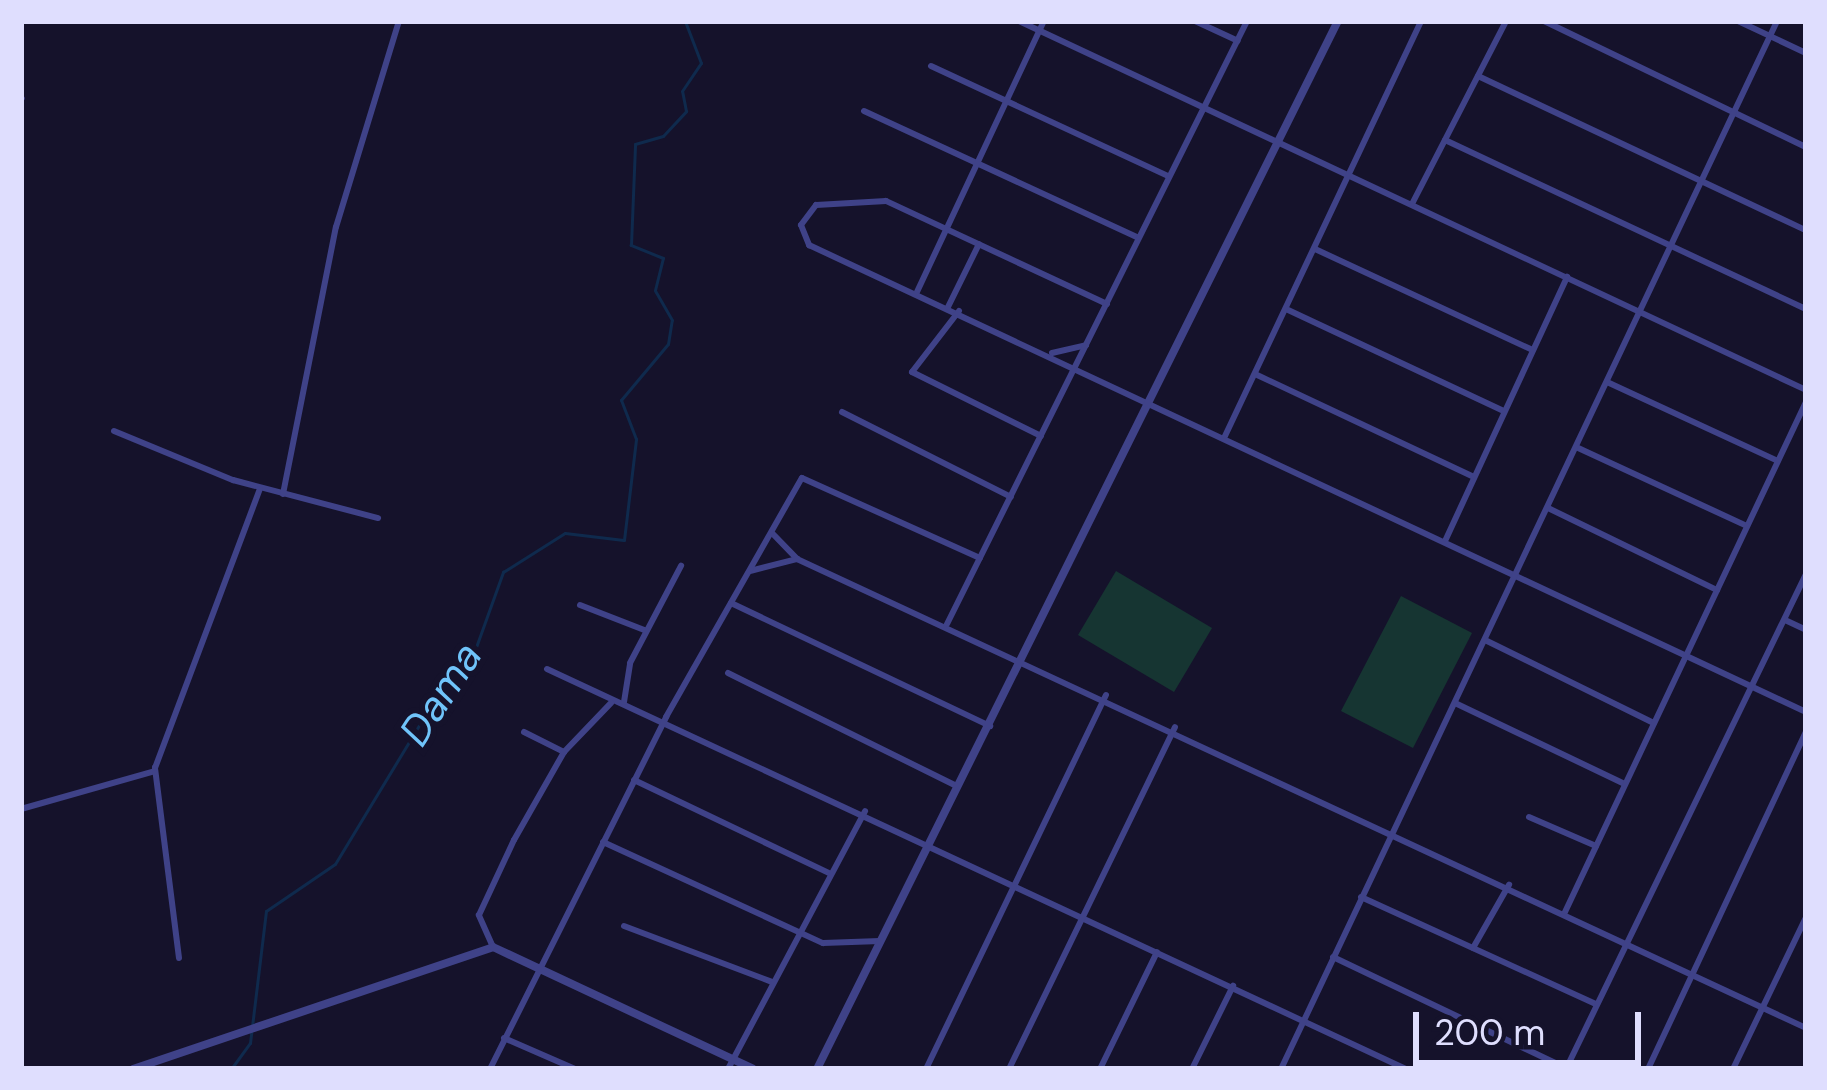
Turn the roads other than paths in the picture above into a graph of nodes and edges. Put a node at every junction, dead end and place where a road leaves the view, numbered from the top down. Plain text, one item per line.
1 (399, 21) edge
2 (1018, 21) edge
3 (1044, 21) edge
4 (1195, 21) edge
5 (1247, 21) edge
6 (1338, 21) edge
7 (1421, 21) edge
8 (1506, 21) edge
9 (1544, 21) edge
10 (1738, 21) edge
11 (1777, 21) edge
12 (1039, 32) junction
13 (1770, 36) junction
14 (1238, 40) junction
15 (1806, 52) edge
16 (932, 66) dead end
17 (1478, 76) junction
18 (1007, 101) junction
19 (1202, 109) junction
20 (864, 111) dead end
21 (1734, 112) junction
22 (1445, 140) junction
23 (1276, 141) junction
24 (1806, 147) edge
25 (974, 164) junction
26 (1348, 173) junction
27 (1168, 176) junction
28 (1701, 181) junction
29 (1412, 204) junction
30 (944, 227) junction
31 (1806, 230) edge
32 (1137, 237) junction
33 (980, 244) junction
34 (1671, 244) junction
35 (1315, 249) junction
36 (1567, 277) junction
37 (916, 294) junction
38 (1107, 304) junction
39 (948, 307) junction
40 (1286, 309) junction
41 (1806, 309) edge
42 (959, 311) junction
43 (1640, 311) junction
44 (1087, 344) junction
45 (1533, 350) junction
46 (1048, 354) junction
47 (1076, 367) junction
48 (1256, 374) junction
49 (1606, 382) junction
50 (1806, 390) edge
51 (1806, 402) edge
52 (1144, 406) junction
53 (1504, 411) junction
54 (842, 412) dead end
55 (114, 431) dead end
56 (1042, 436) junction
57 (1225, 436) junction
58 (1576, 446) junction
59 (1778, 461) junction
60 (1474, 477) junction
61 (260, 489) junction
62 (283, 494) junction
63 (1011, 497) junction
64 (1546, 507) junction
65 (378, 518) dead end
66 (1748, 526) junction
67 (773, 534) junction
68 (1446, 538) junction
69 (980, 558) junction
70 (796, 559) junction
71 (681, 566) dead end
72 (750, 571) junction
73 (1516, 572) junction
74 (1806, 574) edge
75 (1717, 590) junction
76 (731, 603) junction
77 (580, 605) dead end
78 (1785, 620) junction
79 (947, 624) junction
80 (1806, 630) edge
81 (644, 631) junction
82 (1484, 640) junction
83 (1687, 653) junction
84 (1022, 655) junction
85 (547, 669) dead end
86 (728, 673) dead end
87 (1754, 686) junction
88 (1106, 694) junction
89 (624, 702) junction
90 (1454, 702) junction
91 (611, 703) junction
92 (1806, 712) edge
93 (665, 717) junction
94 (1654, 723) junction
95 (990, 726) junction
96 (1175, 727) junction
97 (524, 732) dead end
98 (1806, 732) edge
99 (564, 752) junction
100 (154, 771) junction
101 (634, 780) junction
102 (1625, 784) junction
103 (960, 788) junction
104 (21, 809) edge
105 (865, 811) junction
106 (1529, 817) dead end
107 (1394, 830) junction
108 (603, 842) junction
109 (1596, 846) junction
110 (926, 847) junction
111 (832, 874) junction
112 (1509, 885) junction
113 (1014, 886) junction
114 (1361, 897) junction
115 (1565, 912) junction
116 (1082, 917) junction
117 (1806, 917) edge
118 (624, 926) dead end
119 (800, 932) junction
120 (880, 940) junction
121 (1627, 941) junction
122 (493, 946) junction
123 (1473, 948) junction
124 (1156, 952) junction
125 (1333, 957) junction
126 (179, 958) dead end
127 (538, 967) junction
128 (1693, 973) junction
129 (772, 982) junction
130 (1232, 986) junction
131 (1596, 1004) junction
132 (1763, 1006) junction
133 (1304, 1019) junction
134 (1806, 1028) edge
135 (504, 1038) junction
136 (1385, 1059) junction
137 (730, 1064) edge
138 (133, 1069) edge
139 (490, 1069) edge
140 (575, 1069) edge
141 (753, 1069) edge
142 (817, 1069) edge
143 (926, 1069) edge
144 (1009, 1069) edge
145 (1100, 1069) edge
146 (1192, 1069) edge
147 (1281, 1069) edge
148 (1380, 1069) edge
149 (1406, 1069) edge
150 (1566, 1069) edge
151 (1648, 1069) edge
152 (1733, 1069) edge

1 - 62 street
2 - 12 street
3 - 12 street
4 - 14 street
5 - 14 street
6 - 23 street
7 - 26 street
8 - 17 street
9 - 21 street
10 - 13 street
11 - 13 street
12 - 18 street
12 - 19 street
13 - 15 street
13 - 21 street
14 - 19 street
16 - 18 street
17 - 22 street
17 - 28 street
18 - 25 street
18 - 27 street
19 - 23 street
19 - 27 street
20 - 25 street
21 - 24 street
21 - 28 street
22 - 29 street
22 - 34 street
23 - 26 street
23 - 52 street
25 - 30 street
25 - 32 street
26 - 29 street
26 - 35 street
27 - 32 street
28 - 31 street
28 - 34 street
29 - 36 street
30 - 33 street
30 - 37 street
30 - 37 street
32 - 38 street
33 - 38 street
33 - 39 street
34 - 41 street
34 - 43 street
35 - 40 street
35 - 45 street
36 - 43 street
36 - 45 street
37 - 39 street
38 - 44 street
39 - 42 street
40 - 48 street
40 - 53 street
42 - 46 street
42 - 56 street
43 - 49 street
43 - 50 street
44 - 46 street
44 - 47 street
45 - 53 street
46 - 47 street
47 - 52 street
47 - 56 street
48 - 57 street
48 - 60 street
49 - 58 street
49 - 59 street
51 - 59 street
52 - 57 street
52 - 84 street
53 - 60 street
54 - 63 street
55 - 61 street
56 - 63 street
57 - 68 street
58 - 64 street
58 - 66 street
59 - 66 street
60 - 68 street
61 - 62 street
61 - 100 street
62 - 65 street
63 - 69 street
64 - 73 street
64 - 75 street
66 - 75 street
67 - 69 street
67 - 70 street
67 - 72 street
68 - 73 street
69 - 79 street
70 - 72 street
70 - 79 street
71 - 81 street
72 - 76 street
73 - 82 street
73 - 83 street
74 - 78 street
75 - 83 street
76 - 93 street
76 - 95 street
77 - 81 street
78 - 80 street
78 - 87 street
79 - 84 street
81 - 89 street
82 - 90 street
82 - 94 street
83 - 87 street
83 - 94 street
84 - 88 street
84 - 95 street
85 - 91 street
86 - 103 street
87 - 92 street
87 - 121 street
88 - 96 street
88 - 113 street
89 - 91 street
89 - 93 street
90 - 102 street
90 - 107 street
91 - 99 street
93 - 101 street
93 - 105 street
94 - 102 street
95 - 103 street
96 - 107 street
96 - 116 street
97 - 99 street
98 - 128 street
99 - 122 street
100 - 104 street
100 - 126 street
101 - 108 street
101 - 111 street
102 - 109 street
103 - 110 street
105 - 110 street
105 - 111 street
106 - 109 street
107 - 112 street
107 - 114 street
108 - 119 street
108 - 127 street
109 - 115 street
110 - 113 street
110 - 120 street
111 - 119 street
112 - 115 street
112 - 123 street
113 - 116 street
113 - 143 street
114 - 123 street
114 - 125 street
115 - 121 street
116 - 124 street
116 - 144 street
117 - 132 street
118 - 129 street
119 - 120 street
119 - 129 street
120 - 142 street
121 - 128 street
121 - 131 street
122 - 127 street
122 - 138 street
123 - 131 street
124 - 130 street
124 - 145 street
125 - 133 street
125 - 150 street
127 - 135 street
127 - 137 street
128 - 132 street
128 - 151 street
129 - 137 street
130 - 133 street
130 - 146 street
131 - 150 street
132 - 134 street
132 - 152 street
133 - 136 street
133 - 147 street
135 - 139 street
135 - 140 street
136 - 148 street
136 - 149 street
137 - 141 street

